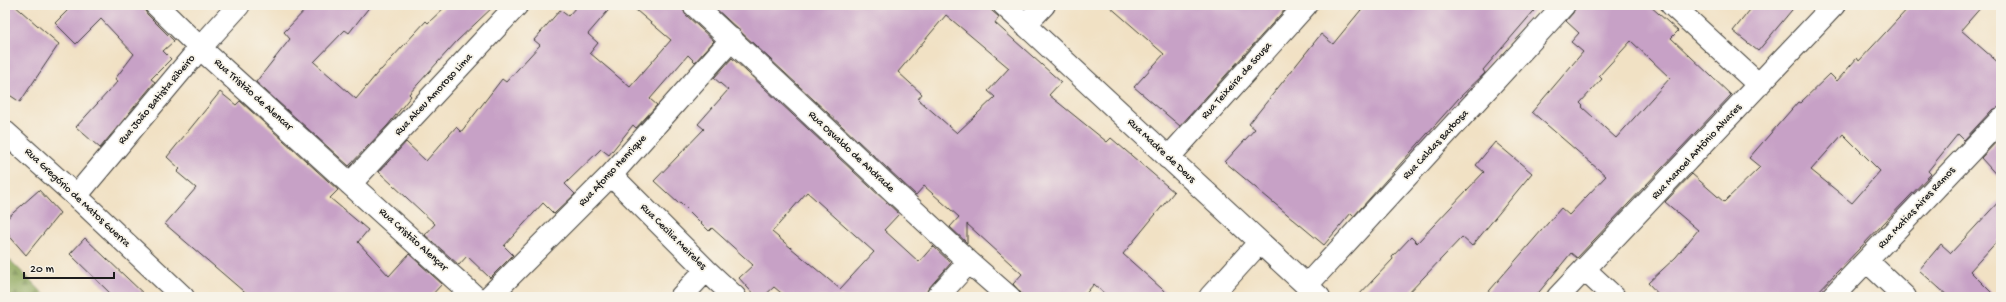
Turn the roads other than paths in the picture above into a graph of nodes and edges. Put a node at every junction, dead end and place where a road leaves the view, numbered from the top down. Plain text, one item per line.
1 (156, 5) edge
2 (239, 5) edge
3 (517, 5) edge
4 (694, 5) edge
5 (1004, 5) edge
6 (1044, 5) edge
7 (1306, 5) edge
8 (1564, 5) edge
9 (1672, 5) edge
10 (1834, 5) edge
11 (1025, 25) junction
12 (732, 39) junction
13 (200, 48) junction
14 (1760, 85) junction
15 (2001, 119) edge
16 (5, 132) edge
17 (1168, 158) junction
18 (611, 175) junction
19 (350, 184) junction
20 (76, 196) junction
21 (1259, 243) junction
22 (1867, 261) junction
23 (969, 262) junction
24 (706, 270) junction
25 (1585, 270) junction
26 (1313, 291) edge
27 (183, 297) edge
28 (475, 297) edge
29 (489, 297) edge
30 (681, 297) edge
31 (735, 297) edge
32 (937, 297) edge
33 (1010, 297) edge
34 (1210, 297) edge
35 (1558, 297) edge
36 (1614, 297) edge
37 (1832, 297) edge
38 (1906, 297) edge

1 - 13 street, Rua Tristão de Alencar
2 - 13 street, Rua João Batista Ribeiro
3 - 19 street, Rua Alceu Amoroso Lima
4 - 12 street, Rua Osvaldo de Andrade
5 - 11 street, Rua Madre de Deus
6 - 11 street
7 - 17 street, Rua Teixeira de Sousa
8 - 26 street, Rua Caldas Barbosa
9 - 14 street
10 - 14 street, Rua Manoel Antônio Alvares
11 - 17 street, Rua Madre de Deus
12 - 18 street, Rua Afonso Henrique
12 - 23 street, Rua Osvaldo de Andrade
13 - 19 street, Rua Tristão de Alencar
13 - 20 street, Rua João Batista Ribeiro
14 - 25 street, Rua Manoel Antônio Alvares
15 - 22 street, Rua Matias Aires Ramos
16 - 20 street, Rua Gregório de Matos Guerra
17 - 21 street, Rua Madre de Deus
18 - 24 street, Rua Cecilia Meireles
18 - 29 street, Rua Afonso Henrique
19 - 28 street, Rua Cristão Alençar
20 - 27 street, Rua Gregório de Matos Guerra
21 - 26 street, Rua Madre de Deus
21 - 34 street
22 - 37 street, Rua Matias Aires Ramos
22 - 38 street
23 - 32 street
23 - 33 street, Rua Osvaldo de Andrade
24 - 30 street
24 - 31 street, Rua Cecilia Meireles
25 - 35 street, Rua Manoel Antônio Alvares
25 - 36 street

